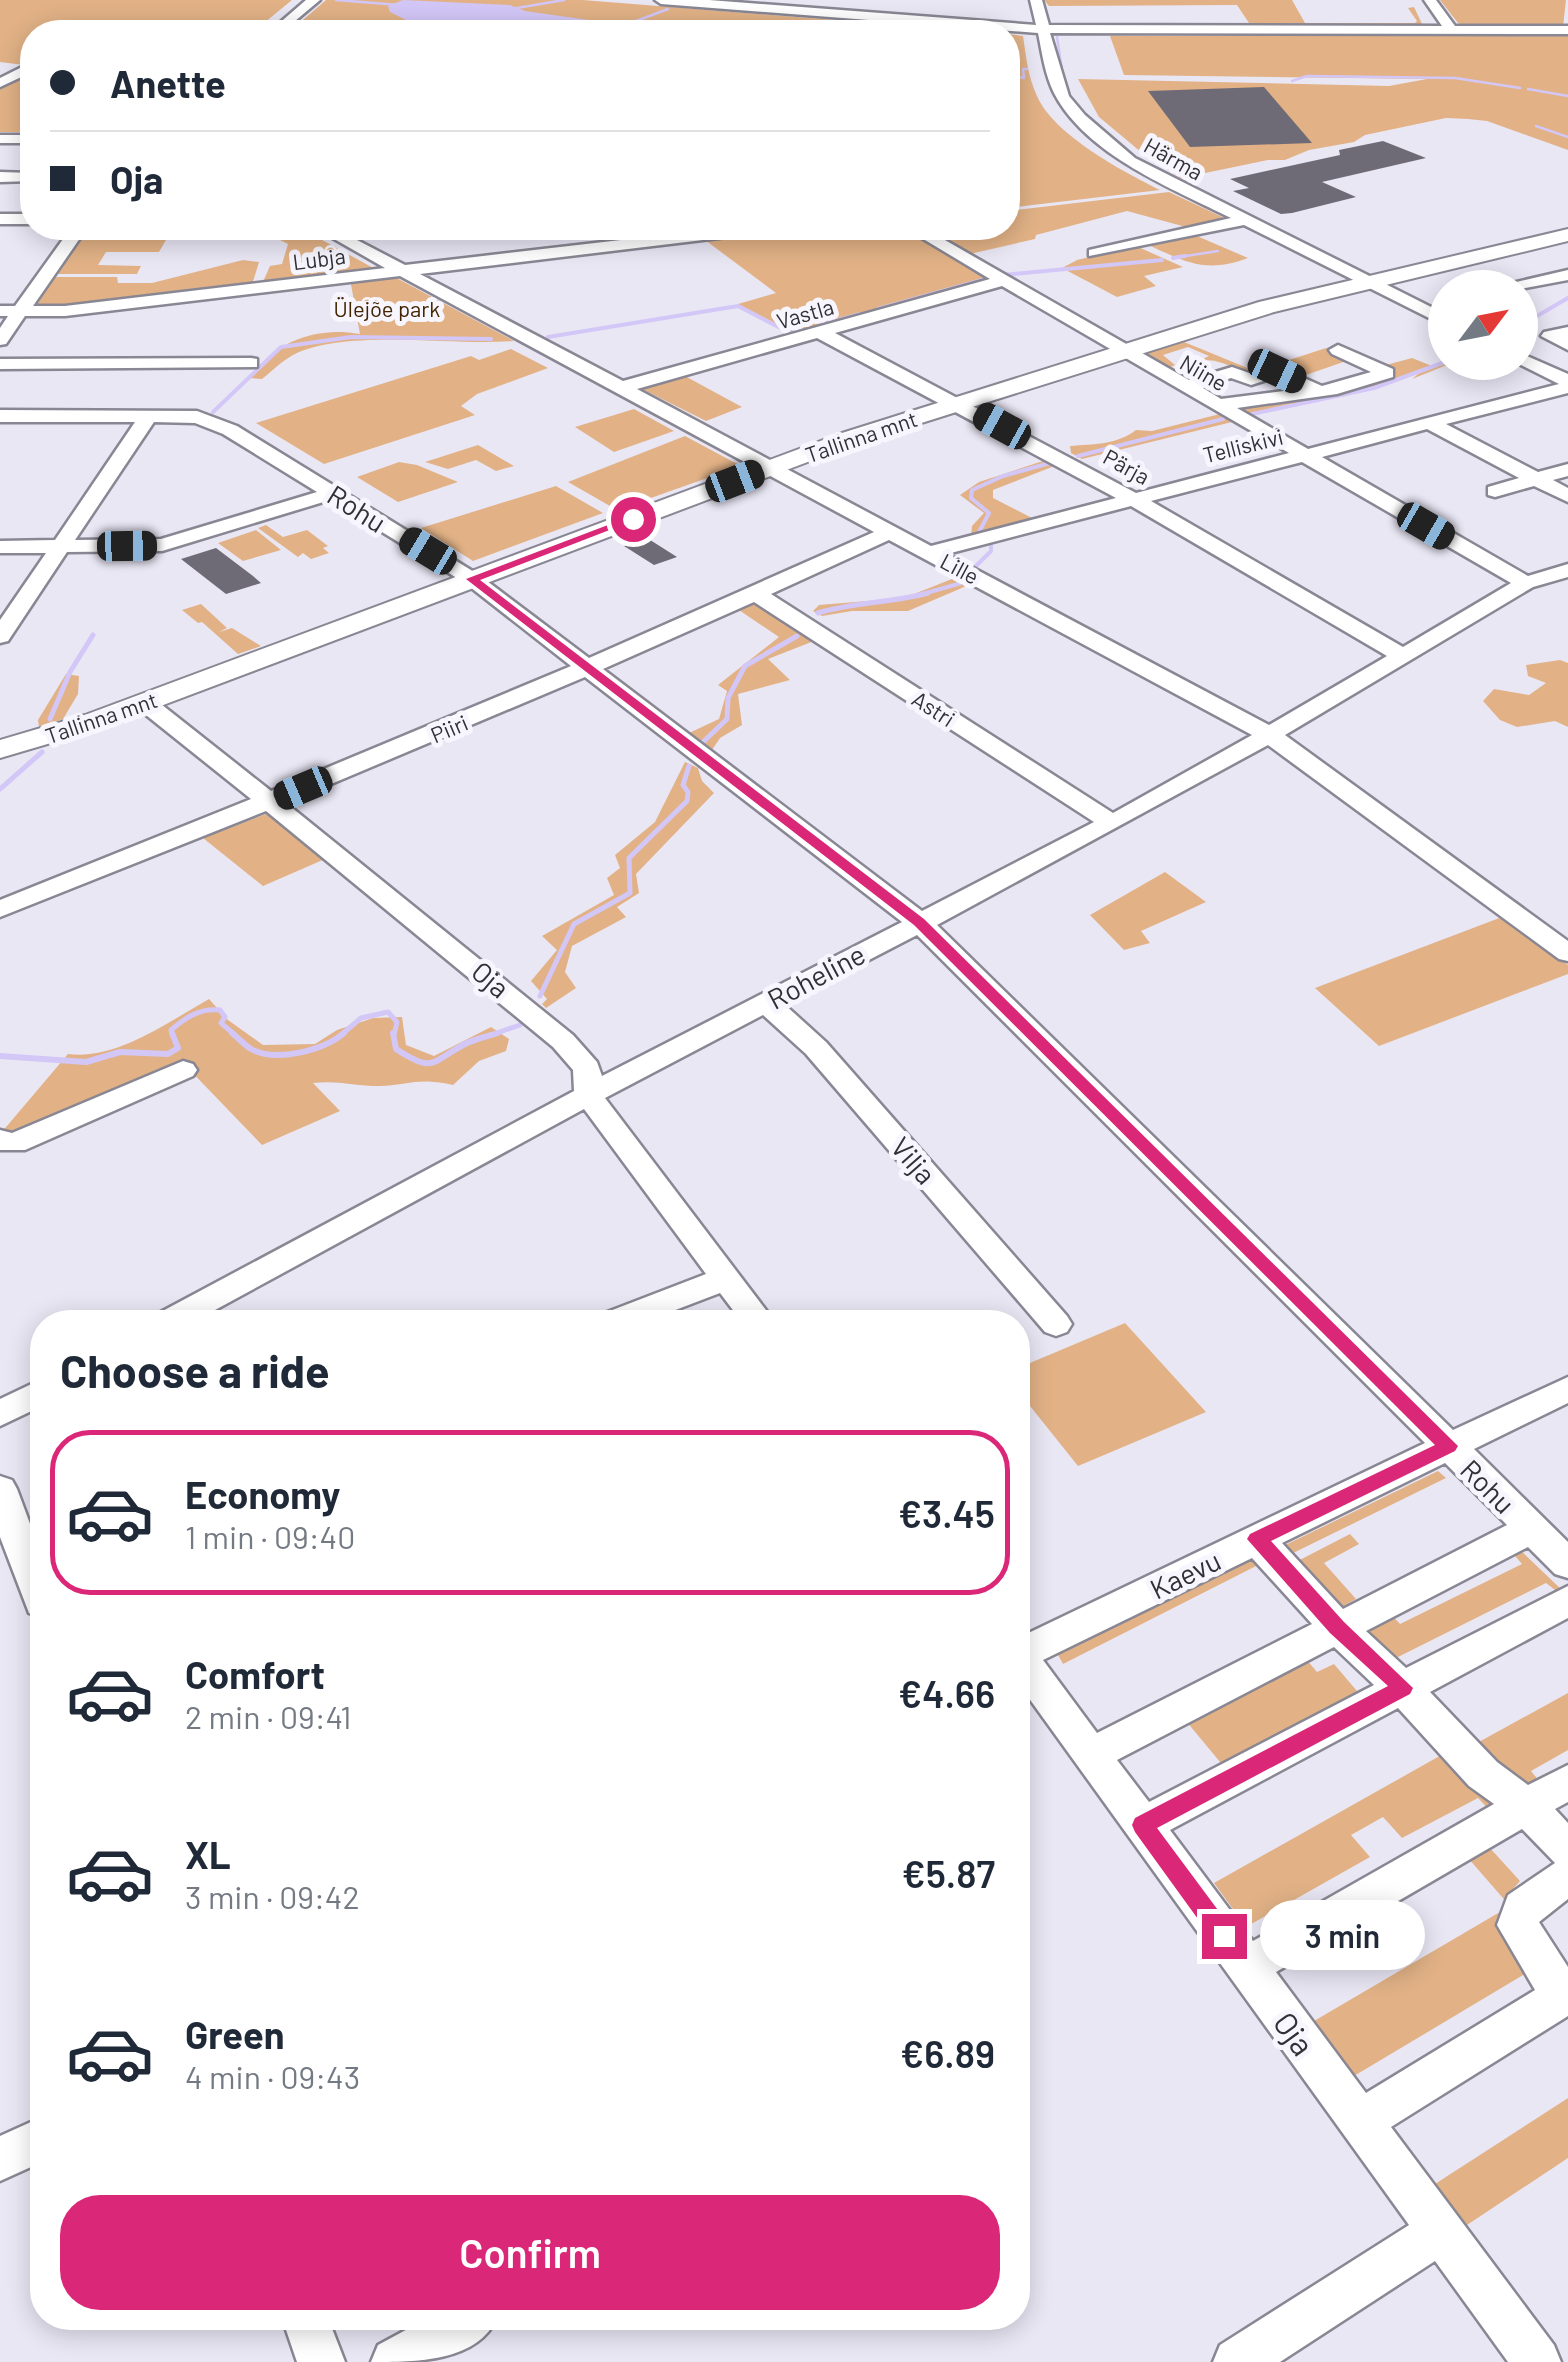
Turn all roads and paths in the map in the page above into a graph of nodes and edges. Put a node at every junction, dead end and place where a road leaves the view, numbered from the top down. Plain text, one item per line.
1 (314, 0) edge
2 (661, 0) edge
3 (1036, 0) edge
4 (1430, 0) edge
5 (290, 20) edge
6 (924, 20) edge
7 (1020, 27) edge
8 (1043, 29) junction
9 (1451, 30) junction
10 (1568, 30) edge
11 (1216, 193) dead end
12 (1198, 197) junction
13 (1245, 220) junction
14 (1568, 235) edge
15 (71, 240) edge
16 (347, 240) edge
17 (660, 240) edge
18 (933, 240) edge
19 (1095, 252) dead end
20 (404, 270) junction
21 (1568, 275) edge
22 (1002, 281) junction
23 (1538, 281) edge
24 (1369, 282) junction
25 (1428, 309) edge
26 (0, 311) edge
27 (24, 311) junction
28 (819, 332) junction
29 (1568, 332) edge
30 (0, 340) edge
31 (1568, 345) edge
32 (1338, 350) dead end
33 (1122, 351) junction
34 (251, 363) dead end
35 (0, 364) edge
36 (1538, 368) edge
37 (1568, 384) edge
38 (619, 388) junction
39 (1186, 388) junction
40 (1321, 392) junction
41 (960, 402) junction
42 (1216, 405) junction
43 (0, 416) edge
44 (149, 416) junction
45 (1428, 422) junction
46 (1305, 455) junction
47 (774, 466) junction
48 (1568, 470) edge
49 (1536, 478) junction
50 (1495, 490) dead end
51 (334, 493) junction
52 (1568, 496) edge
53 (1135, 499) junction
54 (892, 532) junction
55 (0, 547) edge
56 (59, 547) junction
57 (930, 552) junction
58 (1568, 570) edge
59 (472, 579) junction
60 (1526, 584) junction
61 (757, 594) junction
62 (0, 636) edge
63 (1403, 656) junction
64 (590, 669) junction
65 (144, 702) junction
66 (1270, 735) junction
67 (0, 749) edge
68 (268, 804) junction
69 (1112, 823) junction
70 (0, 909) edge
71 (919, 922) junction
72 (1568, 953) edge
73 (765, 1002) junction
74 (183, 1070) dead end
75 (588, 1095) junction
76 (0, 1140) edge
77 (726, 1278) junction
78 (190, 1310) edge
79 (644, 1310) edge
80 (750, 1310) edge
81 (1056, 1324) dead end
82 (1568, 1389) edge
83 (30, 1398) edge
84 (0, 1414) edge
85 (1448, 1446) junction
86 (0, 1489) edge
87 (1532, 1529) junction
88 (1257, 1539) junction
89 (30, 1543) edge
90 (1568, 1564) edge
91 (1568, 1601) edge
92 (1337, 1627) junction
93 (1030, 1649) edge
94 (1030, 1671) edge
95 (1403, 1688) junction
96 (1091, 1755) junction
97 (1568, 1782) edge
98 (1526, 1806) junction
99 (1142, 1825) junction
100 (1568, 1850) edge
101 (1568, 1876) edge
102 (1246, 1967) junction
103 (1360, 2122) junction
104 (30, 2145) edge
105 (0, 2159) edge
106 (1440, 2231) junction
107 (309, 2330) edge
108 (452, 2330) edge
109 (320, 2362) edge
110 (395, 2362) edge
111 (1237, 2362) edge
112 (1537, 2362) edge

1 - 5 street
2 - 6 street
3 - 8 street, Härma
4 - 9 street
7 - 8 street
8 - 9 street
8 - 12 street, Härma
9 - 10 street
11 - 12 street
12 - 13 street, Härma
13 - 19 street
13 - 24 street, Härma
14 - 24 main road, Tallinna mnt
15 - 27 street
16 - 20 street, Lille
17 - 20 street, Lubja
18 - 22 street, Niine
20 - 27 street, Lubja
20 - 38 street, Lille
21 - 23 street
22 - 28 street, Vastla
22 - 33 street, Niine
24 - 25 street, Härma
24 - 33 main road, Tallinna mnt
26 - 27 street, Lubja
27 - 30 street
28 - 38 street, Vastla
28 - 41 street, Pärja
29 - 31 street
32 - 40 street
33 - 39 street, Niine
33 - 41 main road, Tallinna mnt
34 - 35 street
36 - 37 street
37 - 45 street, Telliskivi
38 - 47 street, Lille
39 - 40 street
39 - 42 street, Niine
40 - 42 street
41 - 47 main road, Tallinna mnt
41 - 53 street, Pärja
42 - 46 street, Niine
43 - 44 street, Rohu
44 - 51 street, Rohu
44 - 56 street
45 - 46 street, Telliskivi
45 - 49 street
46 - 53 street, Telliskivi
46 - 60 street, Niine
47 - 54 street, Lille
47 - 59 main road, Tallinna mnt
48 - 49 street
49 - 50 street
49 - 52 street
51 - 56 street
51 - 59 street, Rohu
53 - 57 street, Telliskivi
53 - 63 street, Pärja
54 - 57 street, Lille
54 - 61 street, Piiri
55 - 56 street
56 - 62 street
57 - 66 street, Lille
58 - 60 street, Roheline
59 - 64 street, Rohu
59 - 65 main road, Tallinna mnt
60 - 63 street, Roheline
61 - 64 street, Piiri
61 - 69 street, Astri
63 - 66 street, Roheline
64 - 68 street, Piiri
64 - 71 street, Rohu
65 - 67 main road, Tallinna mnt
65 - 68 street, Oja
66 - 69 street, Roheline
66 - 72 street, Lille
68 - 70 street, Piiri
68 - 75 street, Oja
69 - 71 street, Roheline
71 - 73 street, Roheline
71 - 85 street, Rohu
73 - 75 street, Roheline
73 - 81 street, Vilja
74 - 76 street
75 - 77 street, Oja
75 - 78 street, Roheline
77 - 79 street
77 - 80 street, Oja
82 - 85 street, Kaevu
83 - 84 street
85 - 87 street, Rohu
85 - 88 street, Kaevu
86 - 89 street
87 - 90 street, Rohu
87 - 92 street
88 - 92 street
88 - 93 street, Kaevu
91 - 95 street
92 - 95 street
92 - 96 street
94 - 96 street, Oja
95 - 98 street
95 - 99 street
96 - 99 street, Oja
97 - 98 street
98 - 100 street
98 - 102 street
99 - 102 street, Oja
101 - 103 street
102 - 103 street, Oja
103 - 106 street, Oja
104 - 105 street
106 - 111 street
106 - 112 street, Oja
107 - 109 street
108 - 110 street

